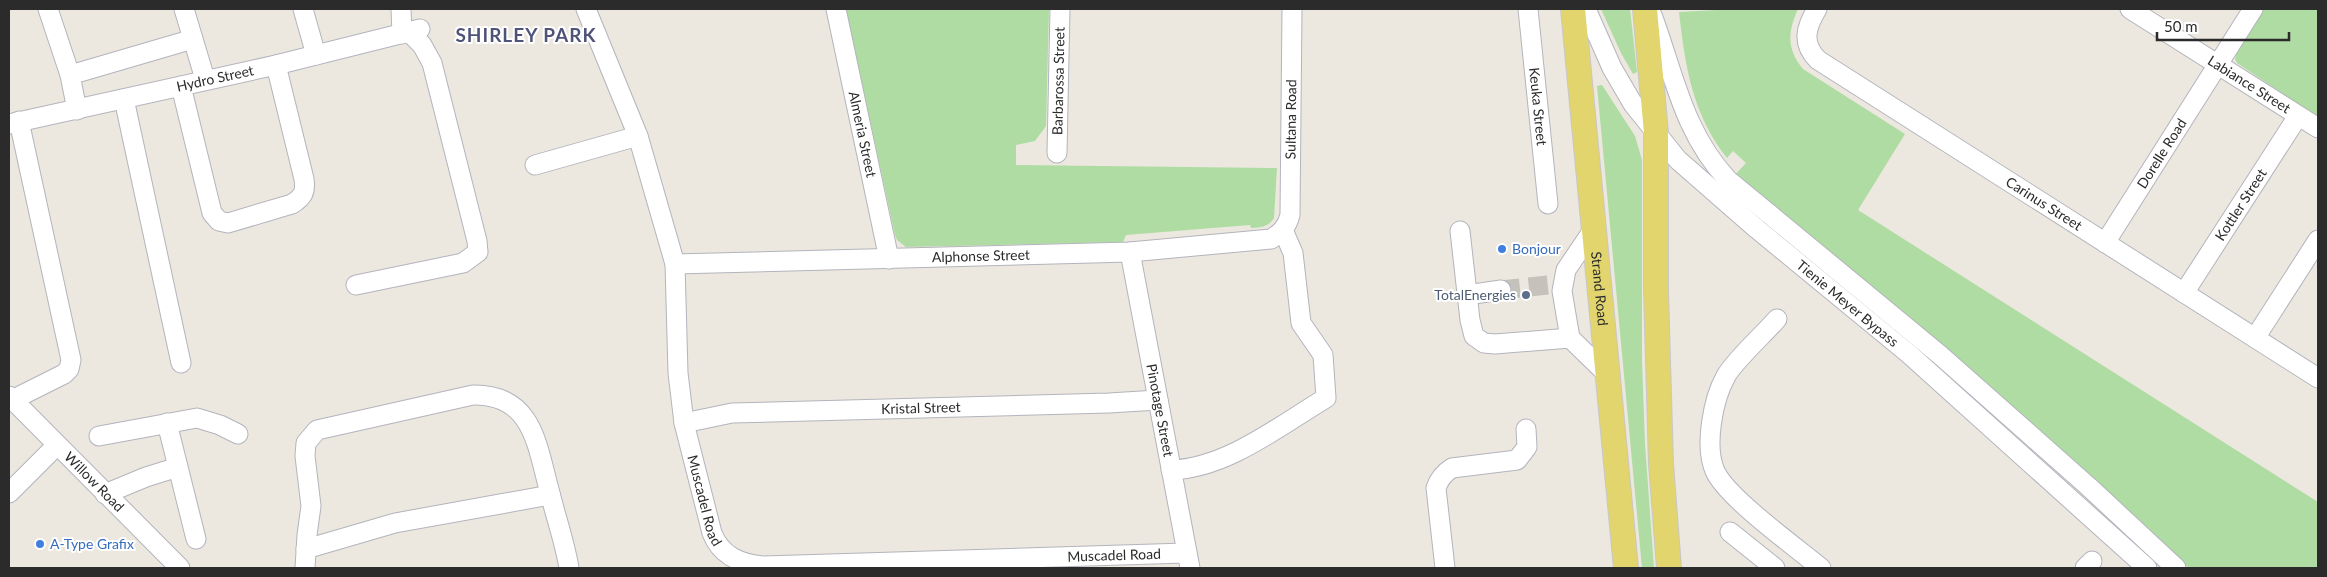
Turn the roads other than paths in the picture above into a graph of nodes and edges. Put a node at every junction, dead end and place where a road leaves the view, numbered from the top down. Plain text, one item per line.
1 (48, 9) edge
2 (184, 9) edge
3 (303, 9) edge
4 (401, 9) edge
5 (586, 9) edge
6 (836, 9) edge
7 (1060, 9) edge
8 (1292, 9) edge
9 (1528, 9) edge
10 (1573, 9) edge
11 (1586, 9) edge
12 (1645, 9) edge
13 (1650, 9) edge
14 (1817, 9) edge
15 (2130, 9) edge
16 (2253, 9) edge
17 (411, 32) junction
18 (193, 39) junction
19 (316, 55) junction
20 (276, 65) junction
21 (2219, 65) junction
22 (70, 75) junction
23 (205, 79) junction
24 (181, 86) junction
25 (124, 99) junction
26 (77, 110) junction
27 (2298, 116) junction
28 (14, 123) edge
29 (2318, 128) edge
30 (1656, 134) junction
31 (638, 136) junction
32 (1057, 153) dead end
33 (535, 165) dead end
34 (1548, 204) dead end
35 (1283, 230) junction
36 (1593, 230) junction
37 (1460, 231) dead end
38 (2318, 240) edge
39 (2105, 243) junction
40 (1130, 252) junction
41 (889, 259) junction
42 (675, 264) junction
43 (356, 285) dead end
44 (1501, 290) tunnel mouth
45 (2184, 293) junction
46 (1467, 295) junction
47 (1777, 319) dead end
48 (1570, 338) junction
49 (2255, 338) junction
50 (181, 363) dead end
51 (1608, 376) junction
52 (2318, 378) edge
53 (11, 398) edge
54 (1158, 400) junction
55 (167, 423) junction
56 (684, 423) junction
57 (1526, 429) dead end
58 (238, 434) dead end
59 (99, 436) dead end
60 (57, 445) junction
61 (178, 467) junction
62 (1171, 470) junction
63 (9, 493) edge
64 (105, 494) junction
65 (550, 496) junction
66 (1730, 532) dead end
67 (196, 539) dead end
68 (306, 549) junction
69 (1188, 561) edge
70 (180, 568) edge
71 (306, 568) edge
72 (570, 568) edge
73 (1445, 568) edge
74 (1626, 568) edge
75 (1669, 568) edge
76 (1775, 568) edge
77 (1821, 568) edge
78 (2147, 568) edge
79 (2176, 568) edge

1 - 22 street
2 - 18 street
3 - 19 street
4 - 17 street
5 - 31 street, Muscadel Road
6 - 41 street, Almeria Street
7 - 32 street, Barbarossa Street
8 - 35 street, Sultana Road
9 - 34 street, Keuka Street
10 - 36 main road, Strand Road
11 - 30 street, Tienie Meyer Bypass
12 - 30 main road
13 - 79 street, Tienie Meyer Bypass
14 - 39 street, Carinus Street
15 - 21 street, Labiance Street
16 - 21 street, Dorelle Road
17 - 19 street, Hydro Street
17 - 43 street
18 - 22 street
18 - 23 street
19 - 20 street, Hydro Street
20 - 23 street, Hydro Street
20 - 24 street
21 - 27 street, Labiance Street
21 - 39 street, Dorelle Road
22 - 26 street
23 - 24 street, Hydro Street
24 - 25 street, Hydro Street
25 - 26 street, Hydro Street
25 - 50 street
26 - 28 street, Hydro Street
27 - 29 street, Labiance Street
27 - 45 street, Kottler Street
28 - 53 street
30 - 75 main road
30 - 78 street, Tienie Meyer Bypass
31 - 33 street
31 - 42 street, Muscadel Road
35 - 40 street, Alphonse Street
35 - 62 street
36 - 48 street
36 - 51 main road, Strand Road
37 - 46 street
38 - 49 street
39 - 45 street, Carinus Street
40 - 41 street, Alphonse Street
40 - 54 street, Pinotage Street
41 - 42 street, Alphonse Street
42 - 56 street, Muscadel Road
44 - 46 street
45 - 49 street, Carinus Street
46 - 48 street
47 - 77 street
48 - 51 street
49 - 52 street, Carinus Street
51 - 74 main road, Strand Road
53 - 60 street, Willow Road
54 - 56 street, Kristal Street
54 - 62 street, Pinotage Street
55 - 58 street
55 - 59 street
55 - 61 street
56 - 69 street, Muscadel Road
57 - 73 street
60 - 63 street
60 - 64 street, Willow Road
61 - 64 street
61 - 67 street
62 - 69 street, Pinotage Street
64 - 70 street, Willow Road
65 - 68 street
65 - 68 street
65 - 72 street
66 - 76 street
68 - 71 street

